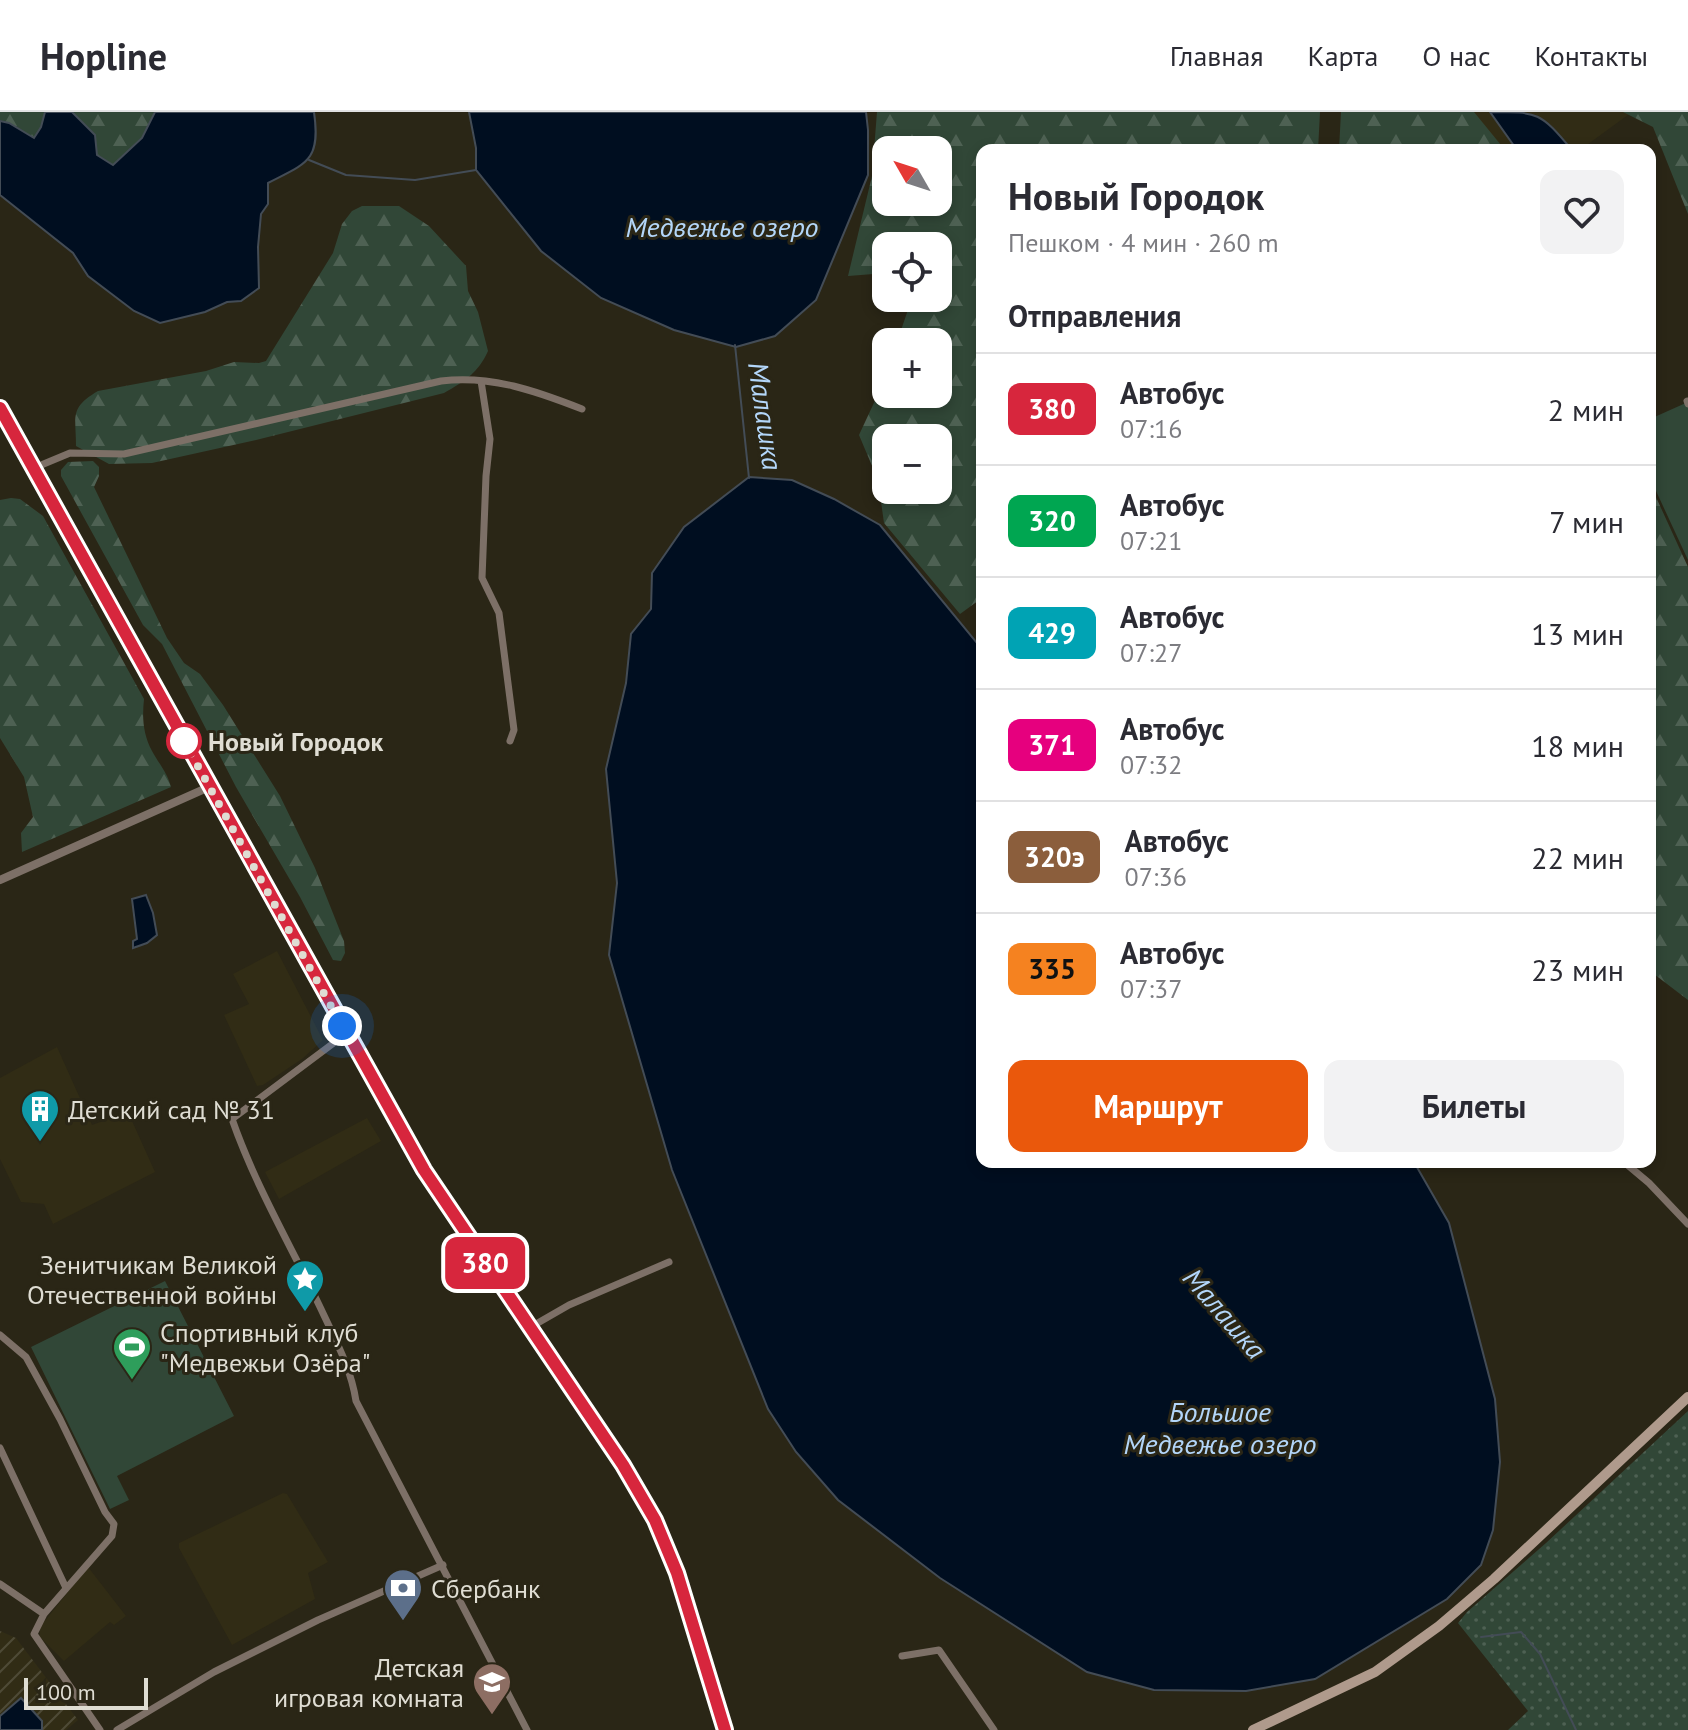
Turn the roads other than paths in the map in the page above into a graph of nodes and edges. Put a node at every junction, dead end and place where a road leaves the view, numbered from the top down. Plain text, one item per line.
1 (481, 381) junction
2 (0, 408) edge
3 (582, 409) dead end
4 (34, 468) junction
5 (510, 741) dead end
6 (209, 787) junction
7 (0, 880) edge
8 (347, 1033) junction
9 (1631, 1168) edge
10 (1688, 1224) edge
11 (669, 1262) dead end
12 (529, 1328) junction
13 (0, 1335) edge
14 (1688, 1397) edge
15 (0, 1448) edge
16 (443, 1565) junction
17 (0, 1584) edge
18 (66, 1588) junction
19 (44, 1614) junction
20 (902, 1656) dead end
21 (100, 1730) edge
22 (117, 1730) edge
23 (527, 1730) edge
24 (725, 1730) edge
25 (994, 1730) edge
26 (1253, 1730) edge

1 - 3 street
1 - 4 street
1 - 5 street
2 - 4 main road
4 - 6 main road
6 - 7 street
6 - 8 main road
8 - 12 main road
8 - 16 street
9 - 10 street
11 - 12 street
12 - 24 main road
13 - 18 street
14 - 26 main road
15 - 18 street
16 - 22 street
16 - 23 street
17 - 19 street
18 - 19 street
19 - 21 street
20 - 25 street

